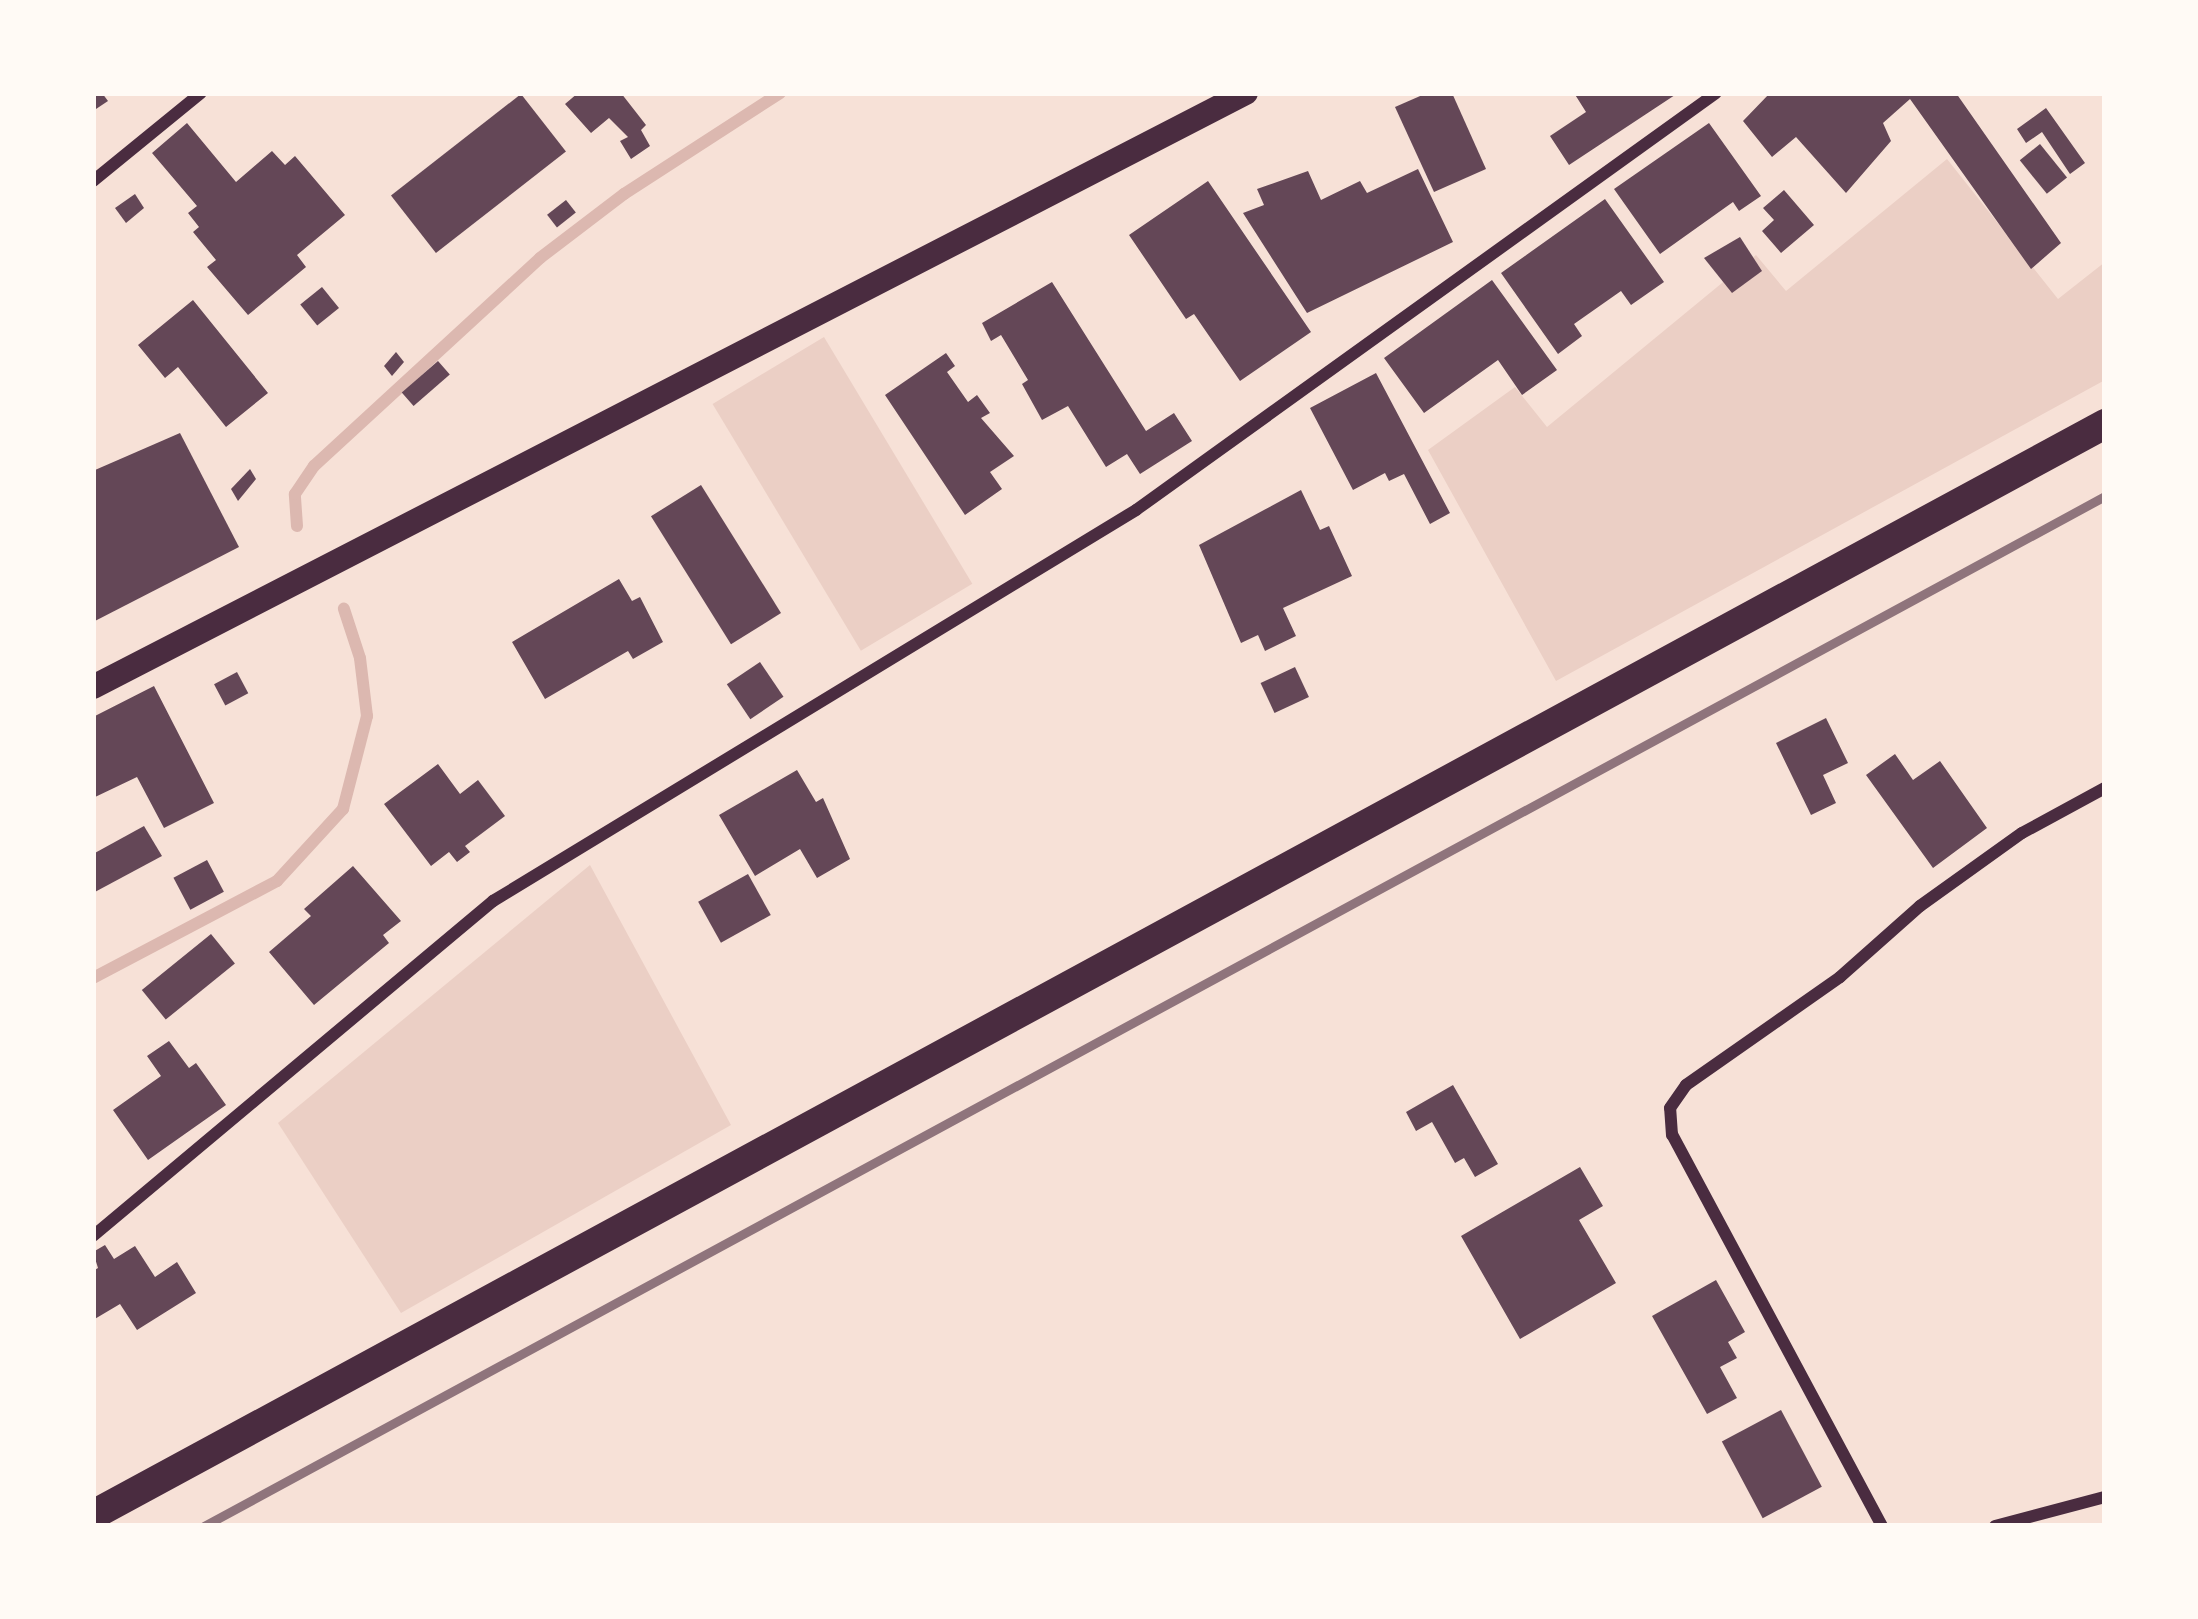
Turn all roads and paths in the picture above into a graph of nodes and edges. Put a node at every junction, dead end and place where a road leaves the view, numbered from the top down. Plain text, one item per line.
1 (201, 93) edge
2 (1246, 93) edge
3 (1716, 93) edge
4 (93, 181) edge
5 (2105, 424) edge
6 (93, 687) edge
7 (2105, 788) edge
8 (93, 1236) edge
9 (2105, 1497) edge
10 (93, 1515) edge
11 (1882, 1526) edge
12 (1995, 1526) edge

1 - 4 street
2 - 6 main road
3 - 8 street
5 - 10 highway
7 - 11 street
9 - 12 street

